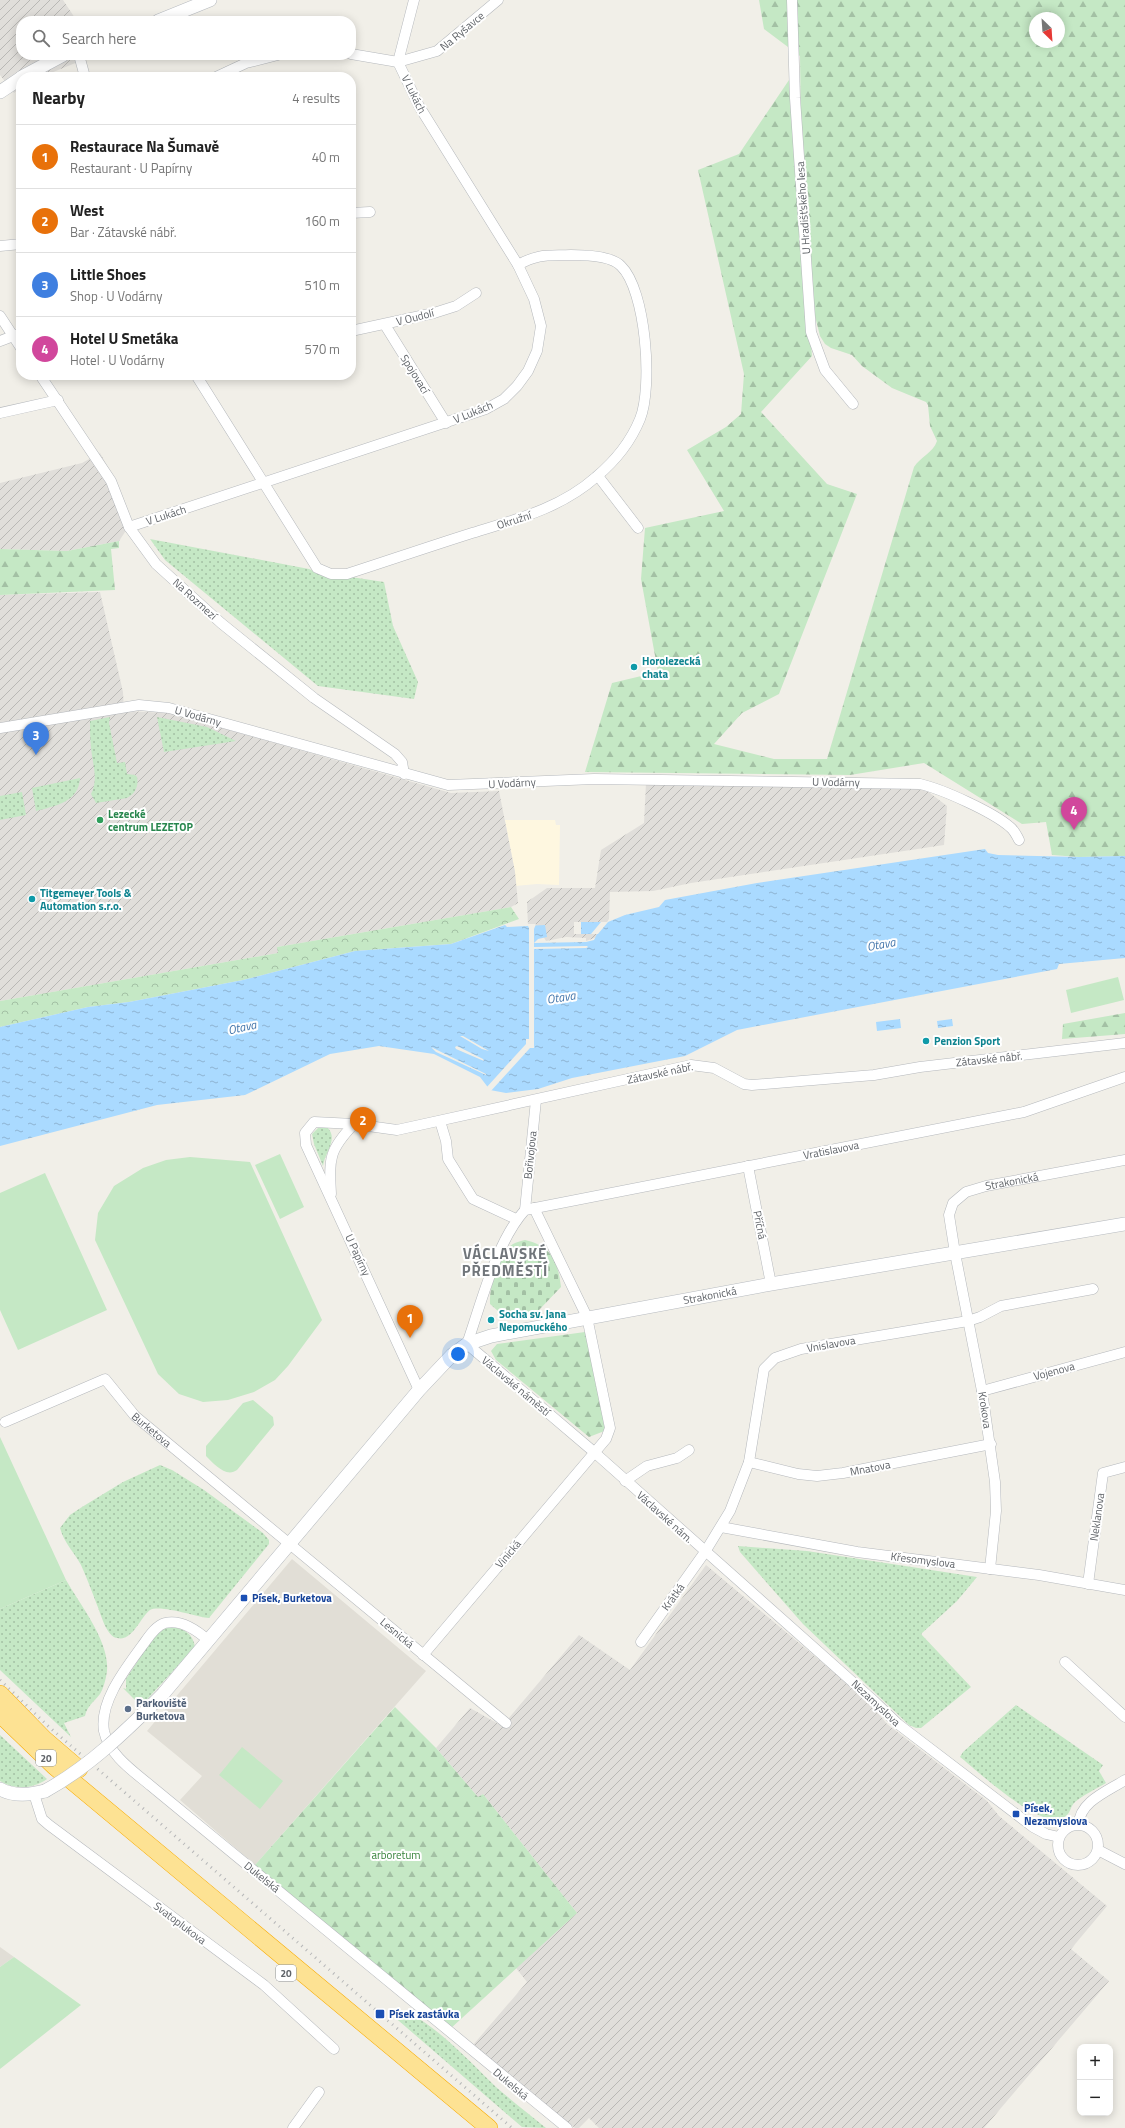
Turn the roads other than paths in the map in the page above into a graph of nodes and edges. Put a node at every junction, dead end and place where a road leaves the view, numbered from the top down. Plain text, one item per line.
1 (210, 0) edge
2 (414, 0) edge
3 (498, 0) edge
4 (792, 0) edge
5 (170, 16) edge
6 (356, 55) edge
7 (54, 60) edge
8 (80, 60) edge
9 (258, 60) edge
10 (398, 62) junction
11 (31, 72) edge
12 (84, 72) edge
13 (227, 72) edge
14 (16, 81) edge
15 (0, 92) edge
16 (370, 212) dead end
17 (356, 213) edge
18 (16, 244) edge
19 (0, 246) edge
20 (518, 265) junction
21 (476, 293) dead end
22 (0, 316) edge
23 (385, 325) junction
24 (356, 330) edge
25 (16, 334) edge
26 (16, 335) edge
27 (0, 341) edge
28 (44, 380) edge
29 (199, 380) edge
30 (58, 400) junction
31 (853, 404) dead end
32 (0, 413) edge
33 (446, 423) junction
34 (598, 476) junction
35 (263, 483) junction
36 (129, 527) junction
37 (638, 528) dead end
38 (0, 728) edge
39 (404, 774) junction
40 (1020, 840) dead end
41 (1125, 1043) edge
42 (1125, 1077) edge
43 (536, 1100) junction
44 (440, 1121) junction
45 (314, 1122) joint
46 (354, 1124) junction
47 (1125, 1160) edge
48 (748, 1166) junction
49 (332, 1199) junction
50 (529, 1209) junction
51 (516, 1219) junction
52 (1125, 1224) edge
53 (955, 1253) junction
54 (771, 1284) junction
55 (1092, 1289) dead end
56 (587, 1318) junction
57 (968, 1321) junction
58 (467, 1344) junction
59 (1125, 1352) edge
60 (419, 1390) junction
61 (982, 1391) junction
62 (5, 1422) dead end
63 (991, 1444) junction
64 (689, 1450) dead end
65 (594, 1452) junction
66 (749, 1462) junction
67 (1125, 1467) edge
68 (625, 1481) junction
69 (721, 1527) junction
70 (289, 1543) junction
71 (705, 1552) junction
72 (990, 1569) junction
73 (1088, 1584) junction
74 (1125, 1590) edge
75 (209, 1641) junction
76 (641, 1642) dead end
77 (423, 1655) junction
78 (1065, 1662) dead end
79 (2, 1703) edge
80 (1125, 1717) edge
81 (506, 1722) dead end
82 (0, 1726) edge
83 (79, 1769) junction
84 (1125, 1780) edge
85 (0, 1789) edge
86 (39, 1793) junction
87 (1079, 1824) junction
88 (1059, 1837) junction
89 (1098, 1850) junction
90 (1125, 1864) edge
91 (334, 2049) dead end
92 (319, 2092) dead end
93 (293, 2128) edge
94 (472, 2128) edge
95 (489, 2128) edge
96 (567, 2128) edge

1 - 5 main road
2 - 10 street, V Lukách
3 - 10 street, Na Ryšavce
4 - 31 street, U Hradišťského lesa
6 - 10 street, Na Ryšavce
7 - 11 main road
8 - 12 street
9 - 13 street
10 - 20 street, V Lukách
14 - 15 main road
16 - 17 street
18 - 19 street
20 - 33 street, V Lukách
20 - 34 street, Okružní
21 - 23 street, V Oudolí
22 - 25 street
23 - 24 street, V Oudolí
23 - 33 street, Spojovací
26 - 27 street
28 - 30 street, Na Rozmezí
29 - 35 street, Okružní
30 - 32 street
30 - 36 street, Na Rozmezí
33 - 35 street, V Lukách
34 - 35 street, Okružní
34 - 37 street
35 - 36 street, V Lukách
36 - 39 street, Na Rozmezí
38 - 39 street, U Vodárny
39 - 40 street, U Vodárny
41 - 43 street, Zátavské nábř.
42 - 48 street, Vratislavova
43 - 44 street, Zátavské nábř.
43 - 50 street, Bořivojova
44 - 46 street, Zátavské nábř.
44 - 51 street
45 - 46 street, Zátavské nábř.
45 - 49 street, U Papírny
46 - 49 street
47 - 53 street, Strakonická
48 - 50 street, Vratislavova
48 - 54 street, Příčná
49 - 60 street, U Papírny
50 - 51 street
50 - 56 street
51 - 58 street
52 - 53 main road, Strakonická
53 - 54 main road, Strakonická
53 - 57 street, Krokova
54 - 56 main road, Strakonická
55 - 57 street, Vnislavova
56 - 58 main road, Strakonická
56 - 65 street
57 - 61 street, Krokova
57 - 66 street, Vnislavova
58 - 60 main road
58 - 65 street, Václavské náměstí
59 - 61 street, Vojenova
60 - 70 main road
61 - 63 street, Krokova
62 - 70 street, Burketova
63 - 66 street, Mnatova
63 - 72 street, Krokova
64 - 68 street
65 - 68 street, Václavské náměstí
65 - 77 street, Vinická
66 - 69 street, Vnislavova
67 - 73 street, Neklanova
68 - 71 street, Václavské nám.
69 - 71 street, Vnislavova
69 - 72 street, Křesomyslova
70 - 75 main road
70 - 77 street, Lesnická
71 - 76 street, Krátká
71 - 88 street, Nezamyslova
72 - 73 street, Křesomyslova
73 - 74 street, Křesomyslova
75 - 83 main road, bridge
75 - 96 street, Dukelská
77 - 81 street, Lesnická
78 - 80 street
79 - 83 highway
79 - 95 highway, 20
82 - 94 highway, 20
83 - 86 main road, bridge
84 - 87 street
85 - 86 main road
86 - 91 street, Svatoplukova
87 - 88 street
87 - 89 street
88 - 89 street
89 - 90 street
92 - 93 street

